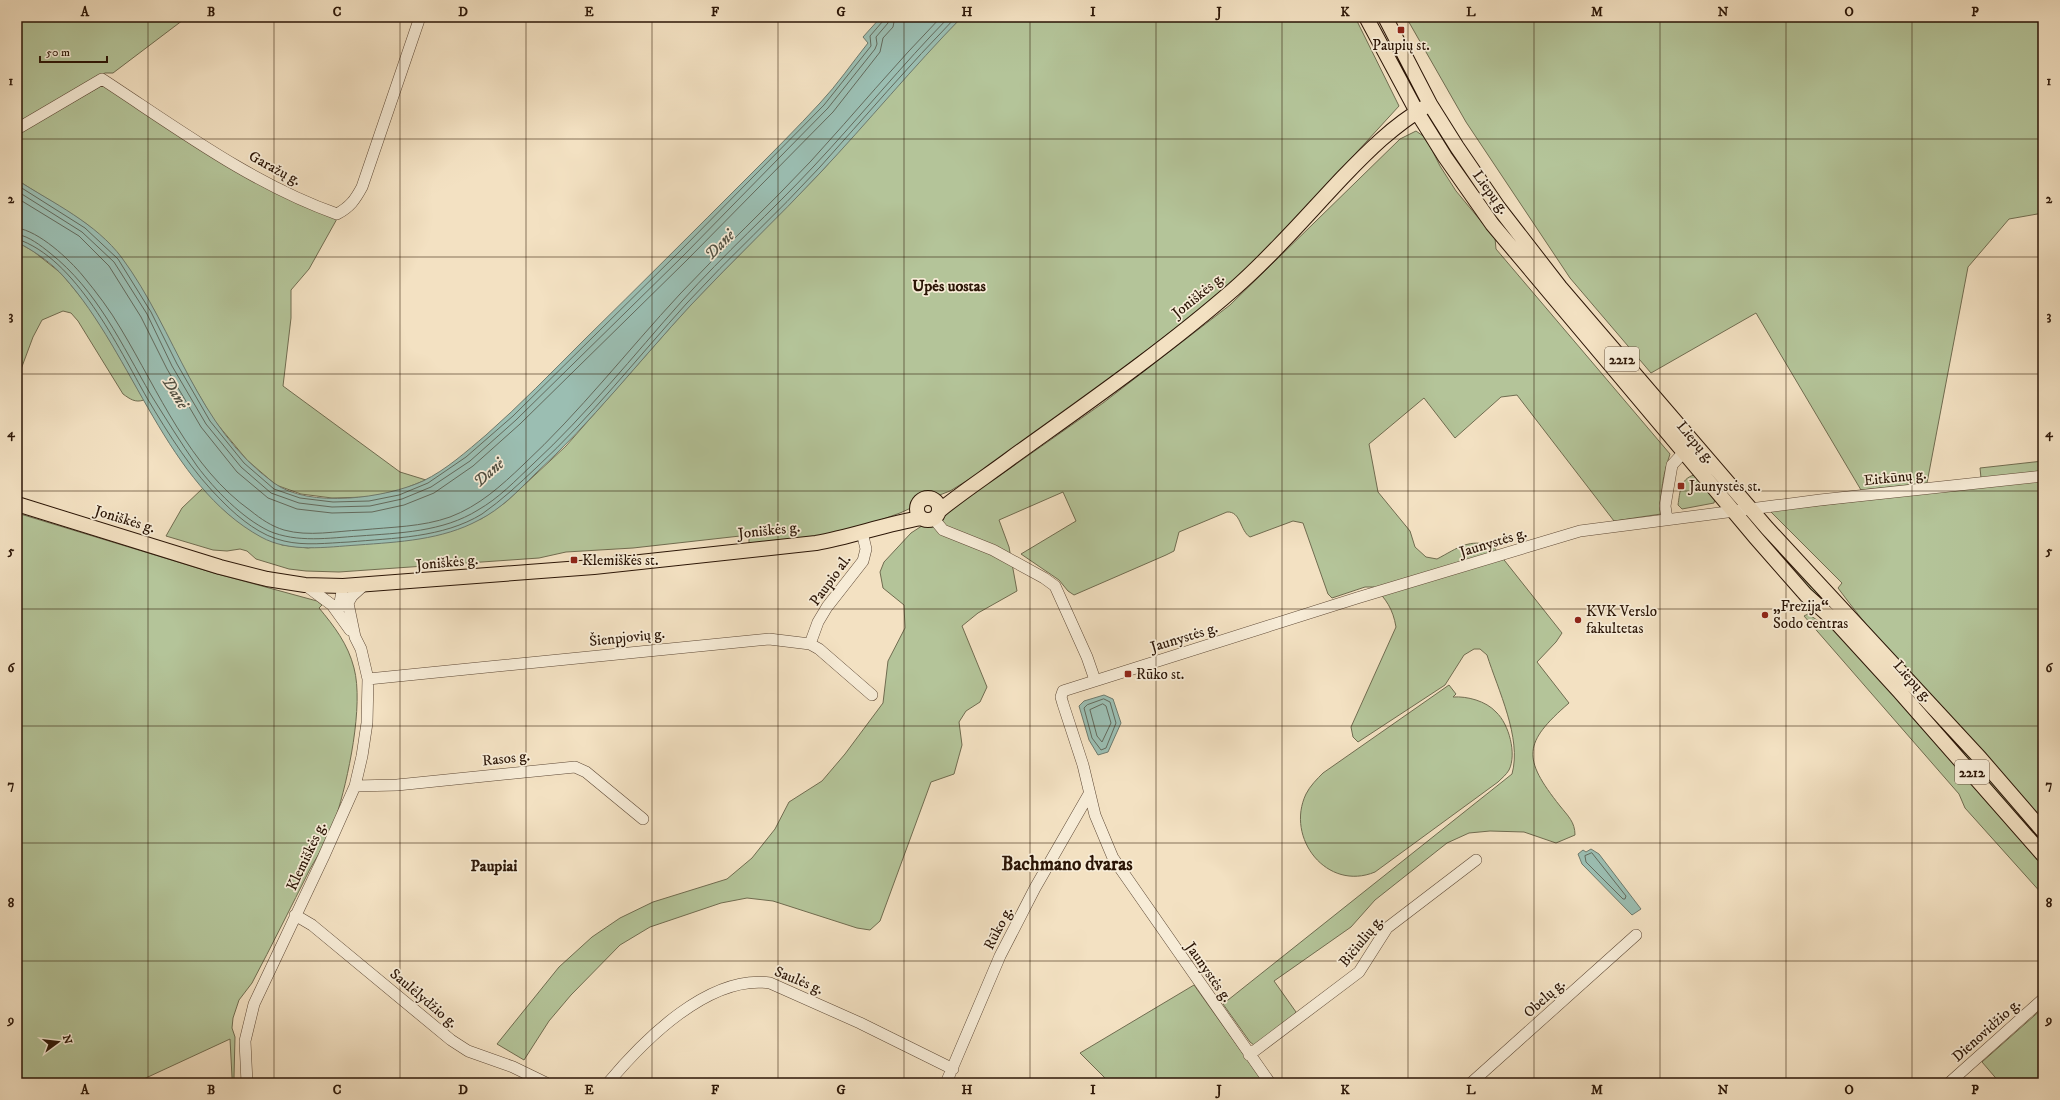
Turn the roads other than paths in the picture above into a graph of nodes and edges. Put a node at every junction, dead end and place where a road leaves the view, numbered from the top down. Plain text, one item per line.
1 (420, 17) edge
2 (1366, 17) edge
3 (1385, 17) edge
4 (1430, 104) junction
5 (1417, 112) junction
6 (17, 129) edge
7 (1683, 453) junction
8 (2043, 476) edge
9 (17, 504) edge
10 (1750, 509) junction
11 (929, 511) junction
12 (1733, 511) junction
13 (1667, 519) junction
14 (862, 532) junction
15 (305, 585) junction
16 (343, 586) junction
17 (363, 586) junction
18 (348, 604) junction
19 (338, 613) junction
20 (355, 638) junction
21 (810, 644) junction
22 (368, 679) junction
23 (1095, 680) junction
24 (872, 695) dead end
25 (355, 786) junction
26 (1089, 794) junction
27 (643, 819) dead end
28 (2043, 831) edge
29 (2043, 855) edge
30 (1476, 860) dead end
31 (295, 915) junction
32 (1636, 935) dead end
33 (2043, 999) edge
34 (1249, 1055) junction
35 (953, 1069) junction
36 (247, 1083) edge
37 (546, 1083) edge
38 (608, 1083) edge
39 (946, 1083) edge
40 (1270, 1083) edge
41 (1471, 1083) edge
42 (1949, 1083) edge

1 - 6 street, Garažų g.
2 - 5 main road, Liepų g. / 2212
3 - 4 main road, Liepų g. / 2212
4 - 5 main road, Joniškės g.
4 - 10 main road, Liepų g. / 2212
5 - 7 main road, Liepų g. / 2212
5 - 11 main road, Joniškės g.
7 - 12 main road, Liepų g. / 2212
7 - 13 street
8 - 10 street, Eitkūnų g.
9 - 15 main road, Joniškės g.
10 - 12 street, Jaunystės g.
10 - 28 main road, Liepų g. / 2212
11 - 14 main road, Joniškės g.
11 - 23 street
12 - 13 street, Jaunystės g.
12 - 29 main road, Liepų g. / 2212
13 - 23 street, Jaunystės g.
14 - 17 main road, Joniškės g.
14 - 21 street, Paupio al.
15 - 16 main road, Joniškės g.
15 - 19 street, Klemiškės g.
16 - 17 main road, Joniškės g.
16 - 18 street, Klemiškės g.
16 - 19 street
17 - 18 street
18 - 20 street, Klemiškės g.
19 - 20 street, Klemiškės g.
20 - 22 street, Klemiškės g.
21 - 22 street, Šienpjovių g.
21 - 24 street, Šienpjovių g.
22 - 25 street, Klemiškės g.
23 - 26 street, Jaunystės g.
25 - 27 street, Rasos g.
25 - 31 street, Klemiškės g.
26 - 34 street, Jaunystės g.
26 - 35 street, Rūko g.
30 - 34 street, Bičiulių g.
31 - 36 street, Klemiškės g.
31 - 37 street, Saulėlydžio g.
32 - 41 street, Obelų g.
33 - 42 street, Dienovidžio g.
34 - 40 street, Jaunystės g.
35 - 38 street, Saulės g.
35 - 39 street, Rūko g.

